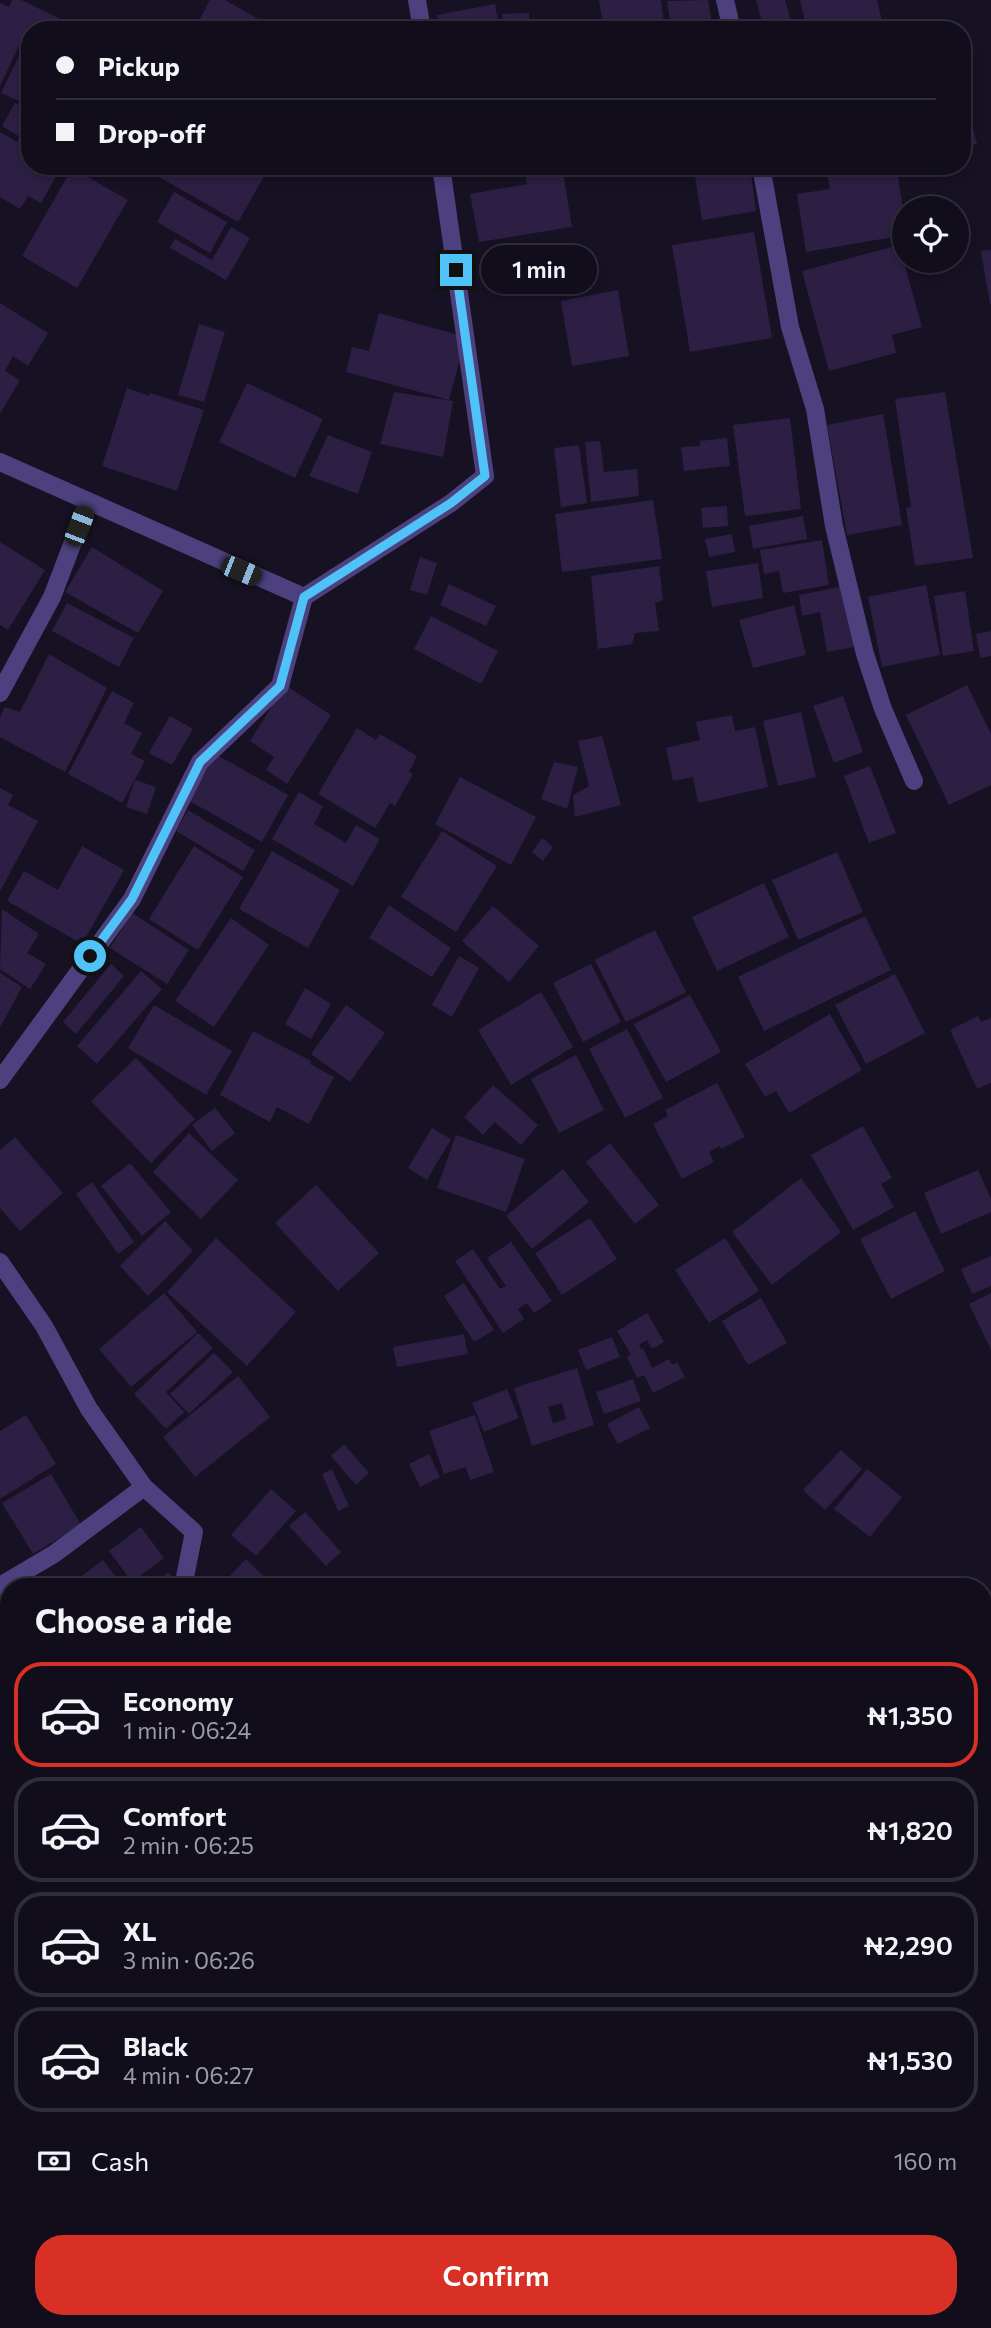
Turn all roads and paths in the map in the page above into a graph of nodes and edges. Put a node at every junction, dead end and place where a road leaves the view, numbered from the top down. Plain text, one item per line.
1 (417, 0) edge
2 (725, 0) edge
3 (420, 21) edge
4 (730, 21) edge
5 (442, 175) edge
6 (763, 175) edge
7 (0, 462) edge
8 (88, 503) junction
9 (304, 597) junction
10 (0, 693) edge
11 (914, 781) dead end
12 (0, 1080) edge
13 (0, 1262) edge
14 (144, 1487) junction
15 (14, 1578) edge
16 (185, 1578) edge

1 - 3 street
2 - 4 street
5 - 9 street
6 - 11 street
7 - 8 street
8 - 9 street
8 - 10 street
9 - 12 street
13 - 14 street
14 - 15 street
14 - 16 street

